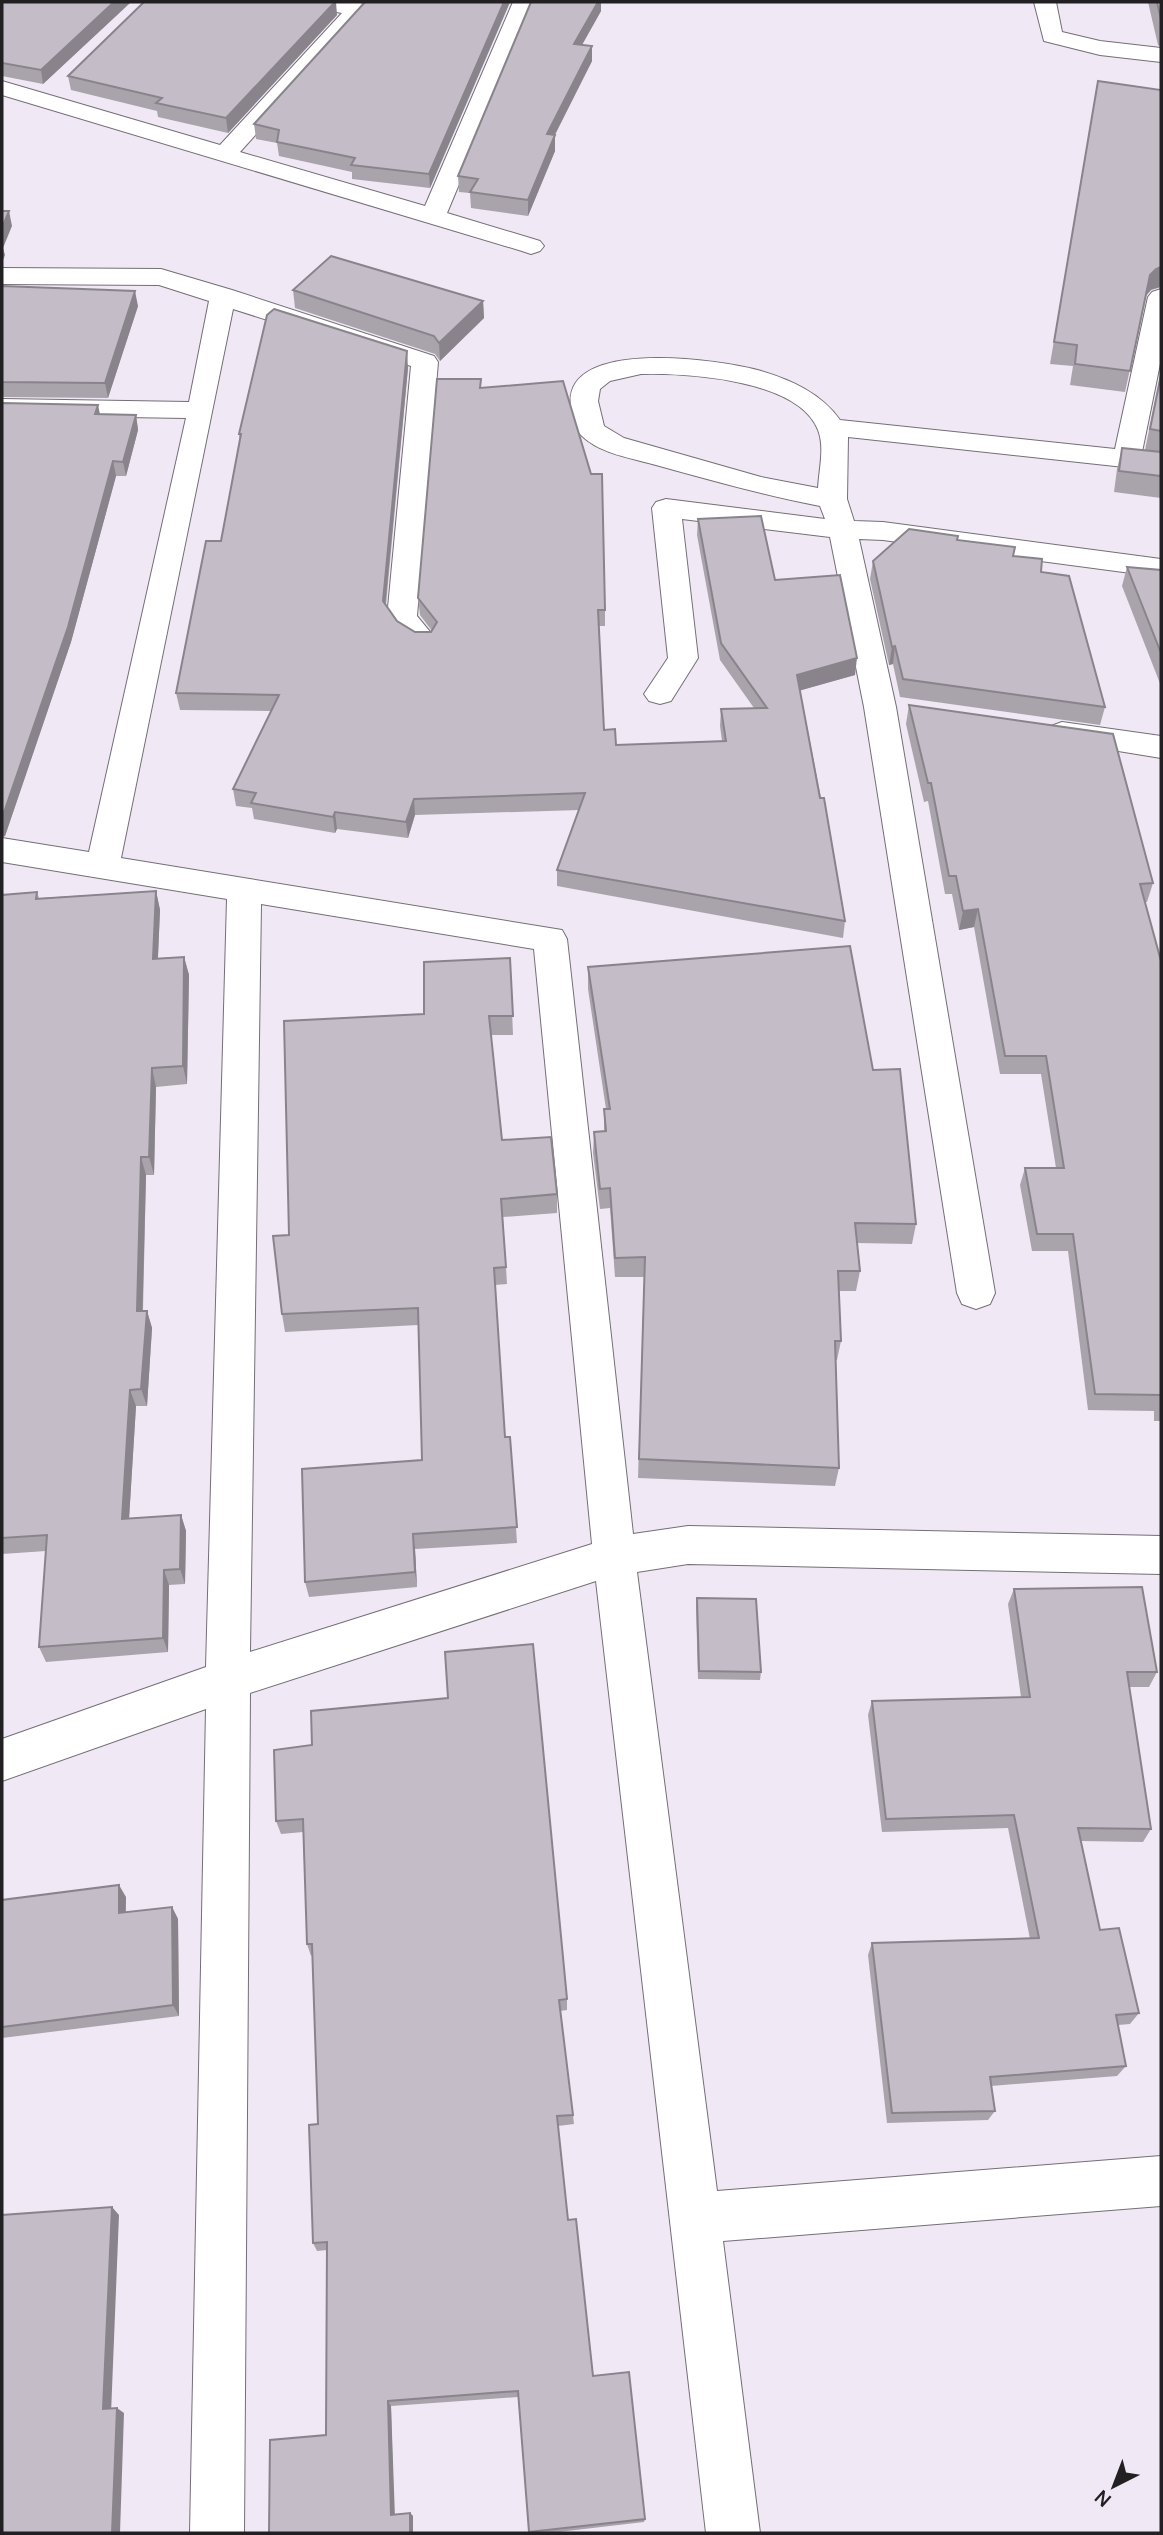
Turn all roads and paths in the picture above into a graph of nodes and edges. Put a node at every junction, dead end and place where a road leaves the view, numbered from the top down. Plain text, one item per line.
1 (317, 2) edge
2 (524, 2) edge
3 (1045, 2) edge
4 (1161, 55) edge
5 (62, 83) dead end
6 (2, 88) edge
7 (43, 100) junction
8 (226, 153) junction
9 (433, 216) junction
10 (531, 246) dead end
11 (2, 276) edge
12 (223, 295) junction
13 (1161, 298) edge
14 (2, 407) edge
15 (201, 410) junction
16 (832, 427) junction
17 (1126, 459) junction
18 (1161, 463) edge
19 (833, 500) junction
20 (843, 530) junction
21 (1161, 568) edge
22 (421, 639) edge
23 (660, 694) dead end
24 (1027, 728) edge
25 (1161, 747) edge
26 (2, 850) edge
27 (103, 866) junction
28 (244, 888) junction
29 (976, 1293) dead end
30 (1161, 1555) edge
31 (614, 1556) junction
32 (228, 1680) junction
33 (2, 1760) edge
34 (1161, 2181) edge
35 (693, 2218) junction
36 (217, 2533) edge
37 (733, 2533) edge

1 - 8 street
2 - 9 street
3 - 4 street
5 - 7 street
6 - 7 street
7 - 8 street
8 - 9 street
9 - 10 street
11 - 12 street
12 - 15 street
12 - 22 street
13 - 17 street
14 - 15 street
15 - 27 street
16 - 17 street
16 - 19 street
16 - 19 street
17 - 18 street
19 - 20 street
20 - 21 street
20 - 23 street
20 - 29 street
24 - 25 street
26 - 27 street
27 - 28 street
28 - 31 street
28 - 32 street
30 - 31 street
31 - 32 street
31 - 35 street
32 - 33 street
32 - 36 street
34 - 35 street
35 - 37 street

